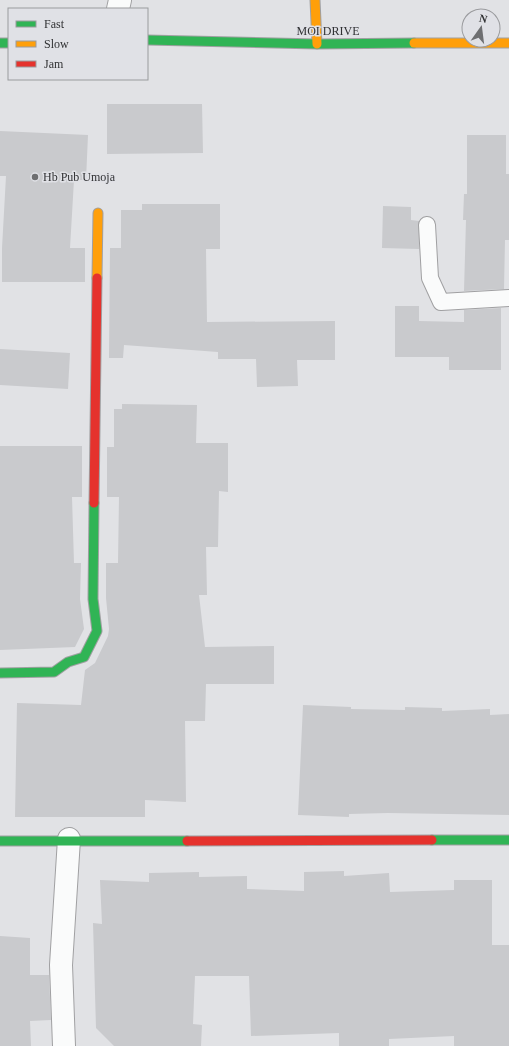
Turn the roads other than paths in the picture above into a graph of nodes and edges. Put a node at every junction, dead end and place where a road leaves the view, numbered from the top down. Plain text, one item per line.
1 (315, 0) edge
2 (148, 40) edge
3 (509, 43) edge
4 (317, 44) junction
5 (98, 213) dead end
6 (427, 225) dead end
7 (509, 298) edge
8 (0, 673) edge
9 (69, 839) junction
10 (0, 840) edge
11 (509, 840) edge
12 (64, 1046) edge

1 - 4 street
2 - 4 street, MOI DRIVE
3 - 4 street, MOI DRIVE
5 - 8 street
6 - 7 lane
9 - 10 street
9 - 11 street
9 - 12 street

